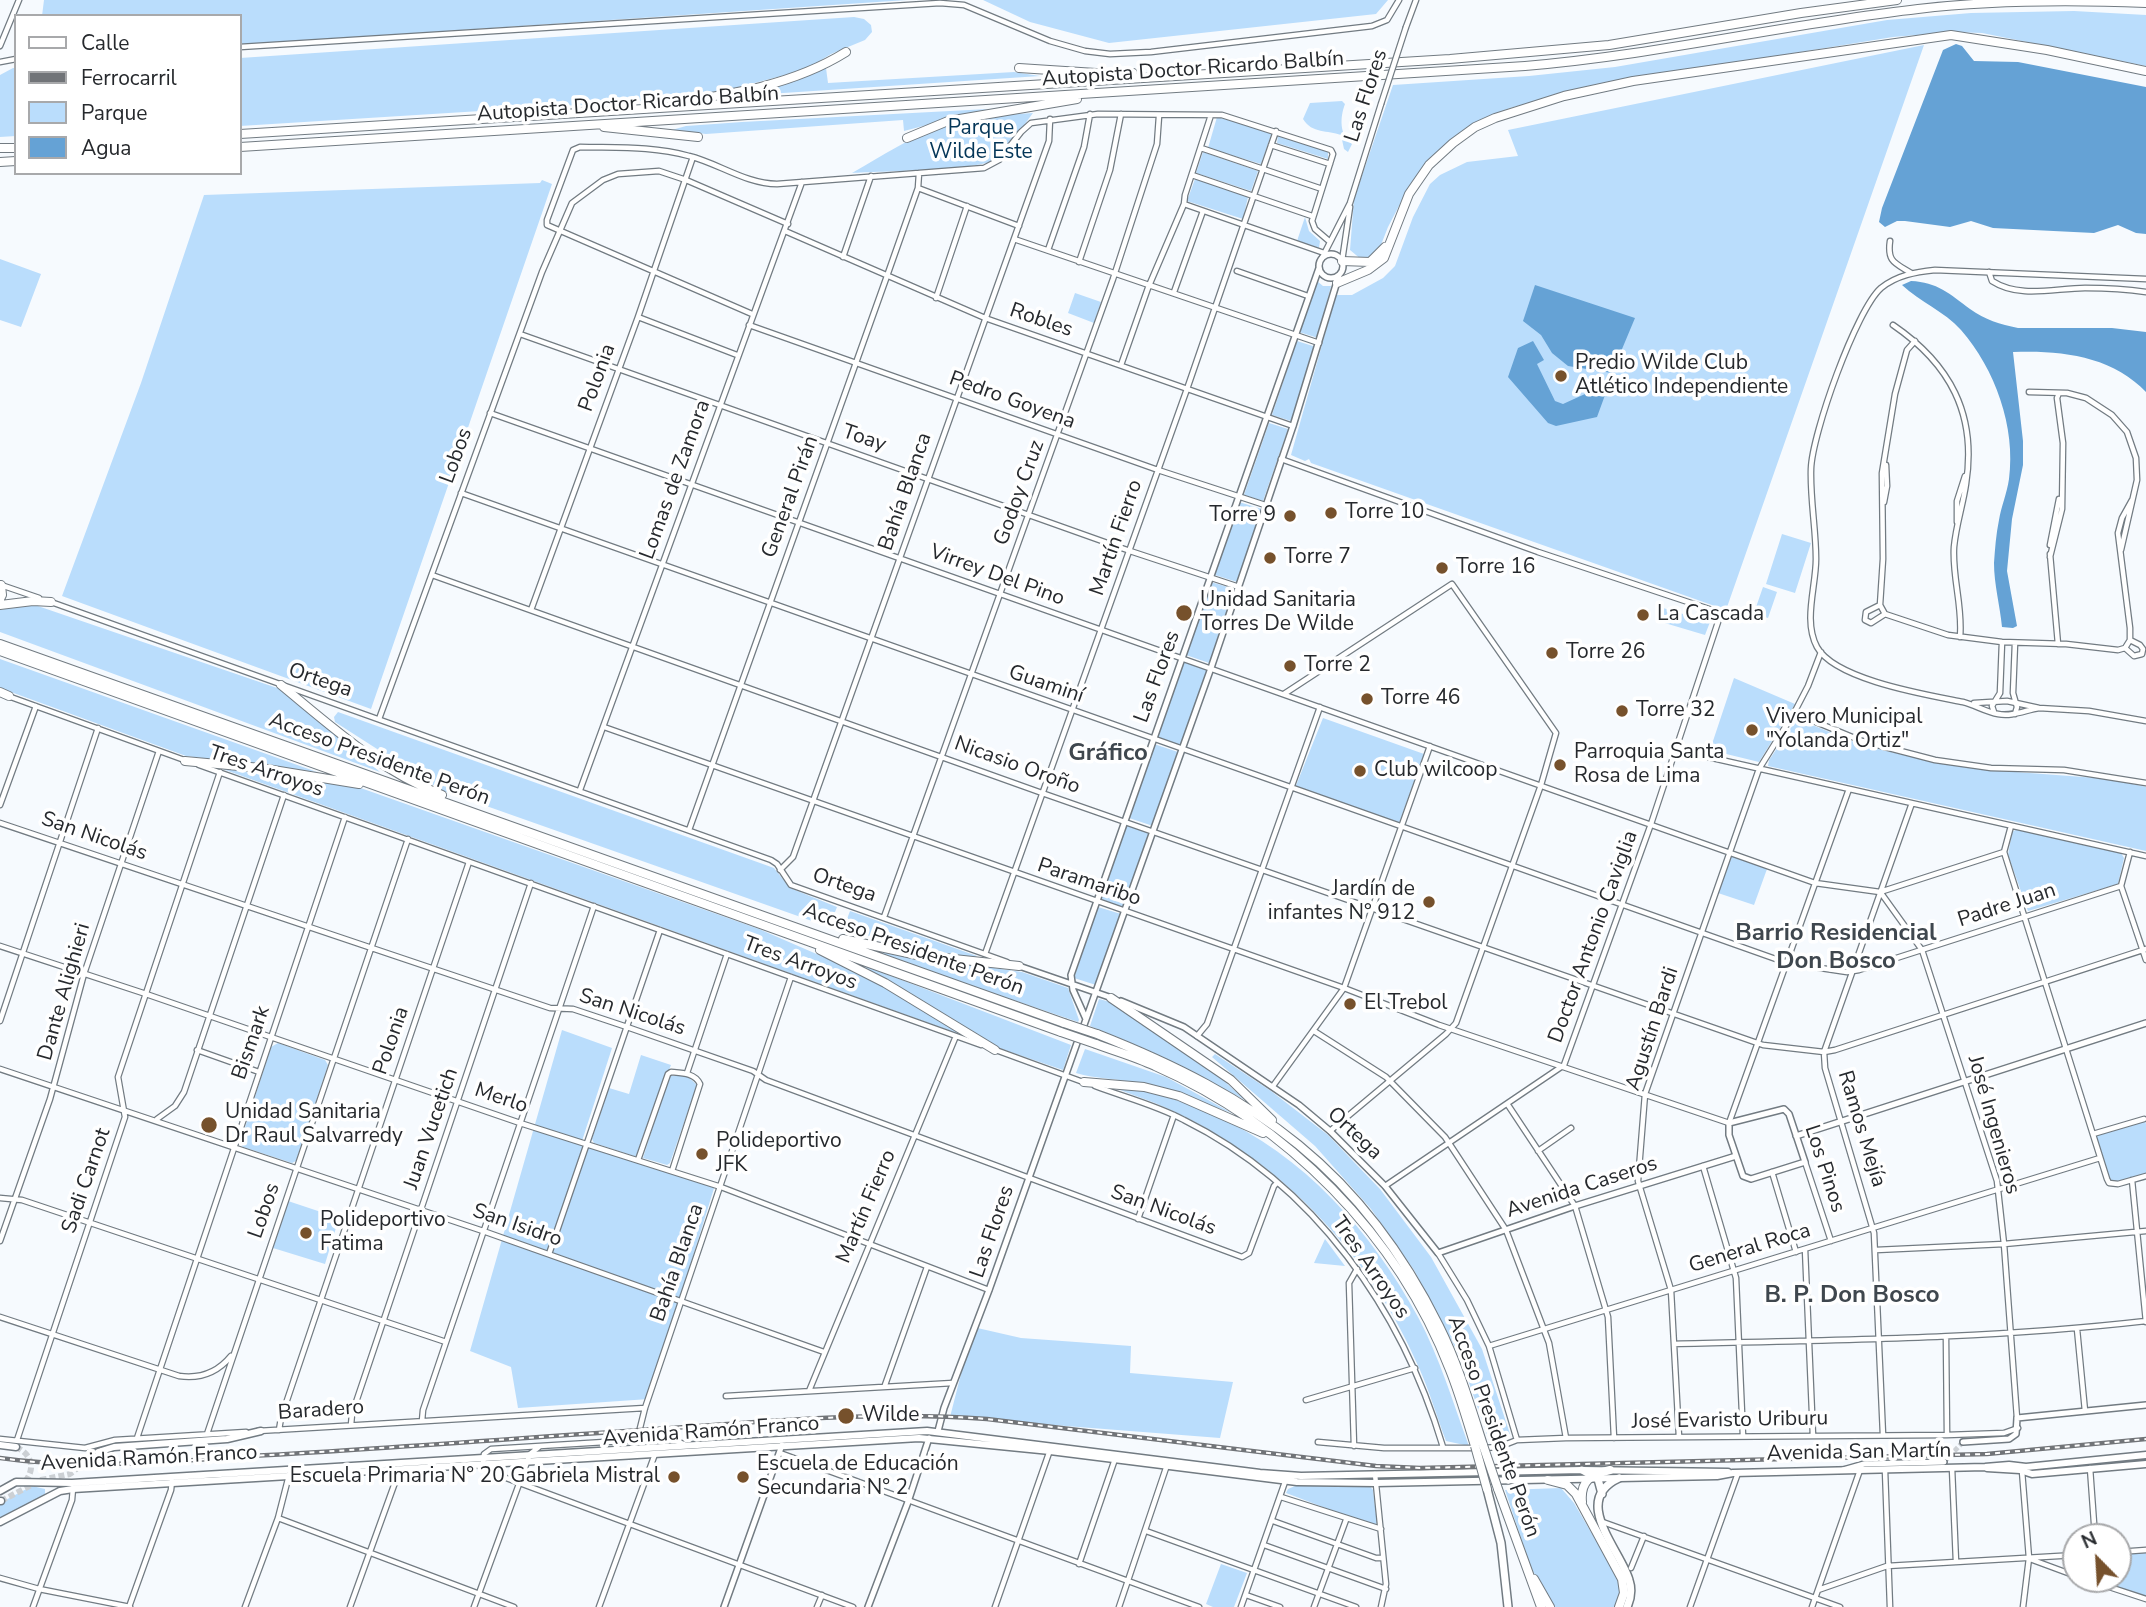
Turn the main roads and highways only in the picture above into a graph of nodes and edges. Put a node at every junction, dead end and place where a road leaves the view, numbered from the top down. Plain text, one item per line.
1 (1897, 0) edge
2 (2146, 3) edge
3 (846, 52) dead end
4 (1019, 68) dead end
5 (2146, 71) edge
6 (1167, 76) junction
7 (1092, 94) junction
8 (606, 112) junction
9 (594, 124) junction
10 (242, 134) edge
11 (698, 137) dead end
12 (907, 138) dead end
13 (242, 147) edge
14 (1398, 220) junction
15 (1342, 261) road end
16 (1338, 279) road end
17 (1, 585) edge
18 (0, 602) edge
19 (51, 602) road end
20 (0, 644) edge
21 (0, 652) edge
22 (281, 685) road end
23 (185, 761) road end
24 (415, 799) junction
25 (485, 816) junction
26 (795, 927) junction
27 (780, 931) junction
28 (1019, 966) road end
29 (1111, 998) road end
30 (1062, 1027) junction
31 (1096, 1039) junction
32 (995, 1050) road end
33 (1084, 1082) road end
34 (1287, 1134) junction
35 (1284, 1144) junction
36 (261, 1431) road end
37 (783, 1442) junction
38 (16, 1443) road end
39 (0, 1445) edge
40 (1479, 1446) junction
41 (1050, 1448) junction
42 (98, 1452) tunnel mouth
43 (2146, 1455) edge
44 (529, 1458) junction
45 (2067, 1462) junction
46 (2146, 1464) edge
47 (1985, 1467) junction
48 (1582, 1470) junction
49 (1610, 1470) junction
50 (1432, 1473) joint
51 (1461, 1473) junction
52 (1735, 1473) junction
53 (2032, 1474) junction
54 (1286, 1478) junction
55 (1593, 1478) junction
56 (1619, 1478) junction
57 (1548, 1480) junction
58 (1429, 1482) joint
59 (1461, 1482) junction
60 (72, 1486) junction
61 (1487, 1489) joint
62 (0, 1491) edge
63 (1602, 1495) junction
64 (1584, 1510) junction
65 (0, 1522) edge
66 (1522, 1556) junction
67 (1508, 1607) edge
68 (1541, 1607) edge
69 (1550, 1607) edge
70 (1619, 1607) edge
71 (1628, 1607) edge

1 - 6 highway, Autopista Doctor Ricardo Balbín
2 - 7 highway, Autopista Doctor Ricardo Balbín
3 - 8 highway
4 - 6 highway
5 - 14 highway
6 - 8 highway, Autopista Doctor Ricardo Balbín
7 - 9 highway, Autopista Doctor Ricardo Balbín
7 - 12 highway
8 - 10 highway, Autopista Doctor Ricardo Balbín
9 - 11 highway
9 - 13 highway, Autopista Doctor Ricardo Balbín
14 - 15 highway
14 - 16 highway
17 - 18 highway
18 - 19 highway
20 - 25 highway, Acceso Presidente Perón
21 - 24 highway, Acceso Presidente Perón
22 - 25 highway
23 - 24 highway
24 - 27 highway, Acceso Presidente Perón
25 - 26 highway, Acceso Presidente Perón
26 - 28 highway
26 - 30 highway, Acceso Presidente Perón
27 - 30 highway, Acceso Presidente Perón
27 - 32 highway
29 - 34 highway
30 - 31 highway, Acceso Presidente Perón, bridge
31 - 34 highway, Acceso Presidente Perón
31 - 35 highway, Acceso Presidente Perón
33 - 35 highway
34 - 40 highway, Acceso Presidente Perón
35 - 40 highway, Acceso Presidente Perón
36 - 42 main road
37 - 41 main road, Avenida Ramón Franco
37 - 41 main road, Avenida Ramón Franco
37 - 44 main road, Avenida Ramón Franco
37 - 44 main road, Avenida Ramón Franco
38 - 39 main road
40 - 61 highway, Acceso Presidente Perón, bridge
40 - 66 highway, Acceso Presidente Perón, bridge
41 - 54 main road, Avenida Ramón Franco
43 - 45 main road, Avenida San Martín
44 - 60 main road, Avenida Ramón Franco
45 - 47 main road, Avenida San Martín
45 - 53 main road
46 - 53 main road, Avenida San Martín
47 - 52 main road, Avenida San Martín
47 - 53 main road, Avenida San Martín
48 - 49 main road, Avenida San Martín
48 - 51 main road, Avenida San Martín
48 - 55 main road
49 - 52 main road, Avenida San Martín
49 - 55 highway
50 - 51 main road, Avenida San Martín
50 - 54 main road, Avenida Ramón Franco
51 - 59 main road
52 - 56 main road, Avenida San Martín
54 - 58 main road, Avenida Ramón Franco
55 - 56 main road, Avenida San Martín
55 - 57 main road, Avenida San Martín
55 - 63 main road
55 - 64 highway
56 - 63 main road
57 - 59 main road, Avenida San Martín
57 - 64 highway
58 - 59 main road, Avenida San Martín
60 - 62 main road, Avenida Ramón Franco
60 - 65 main road, Avenida Ramón Franco
61 - 67 main road
63 - 71 main road
64 - 70 highway
66 - 68 highway, Acceso Presidente Perón
66 - 69 highway

